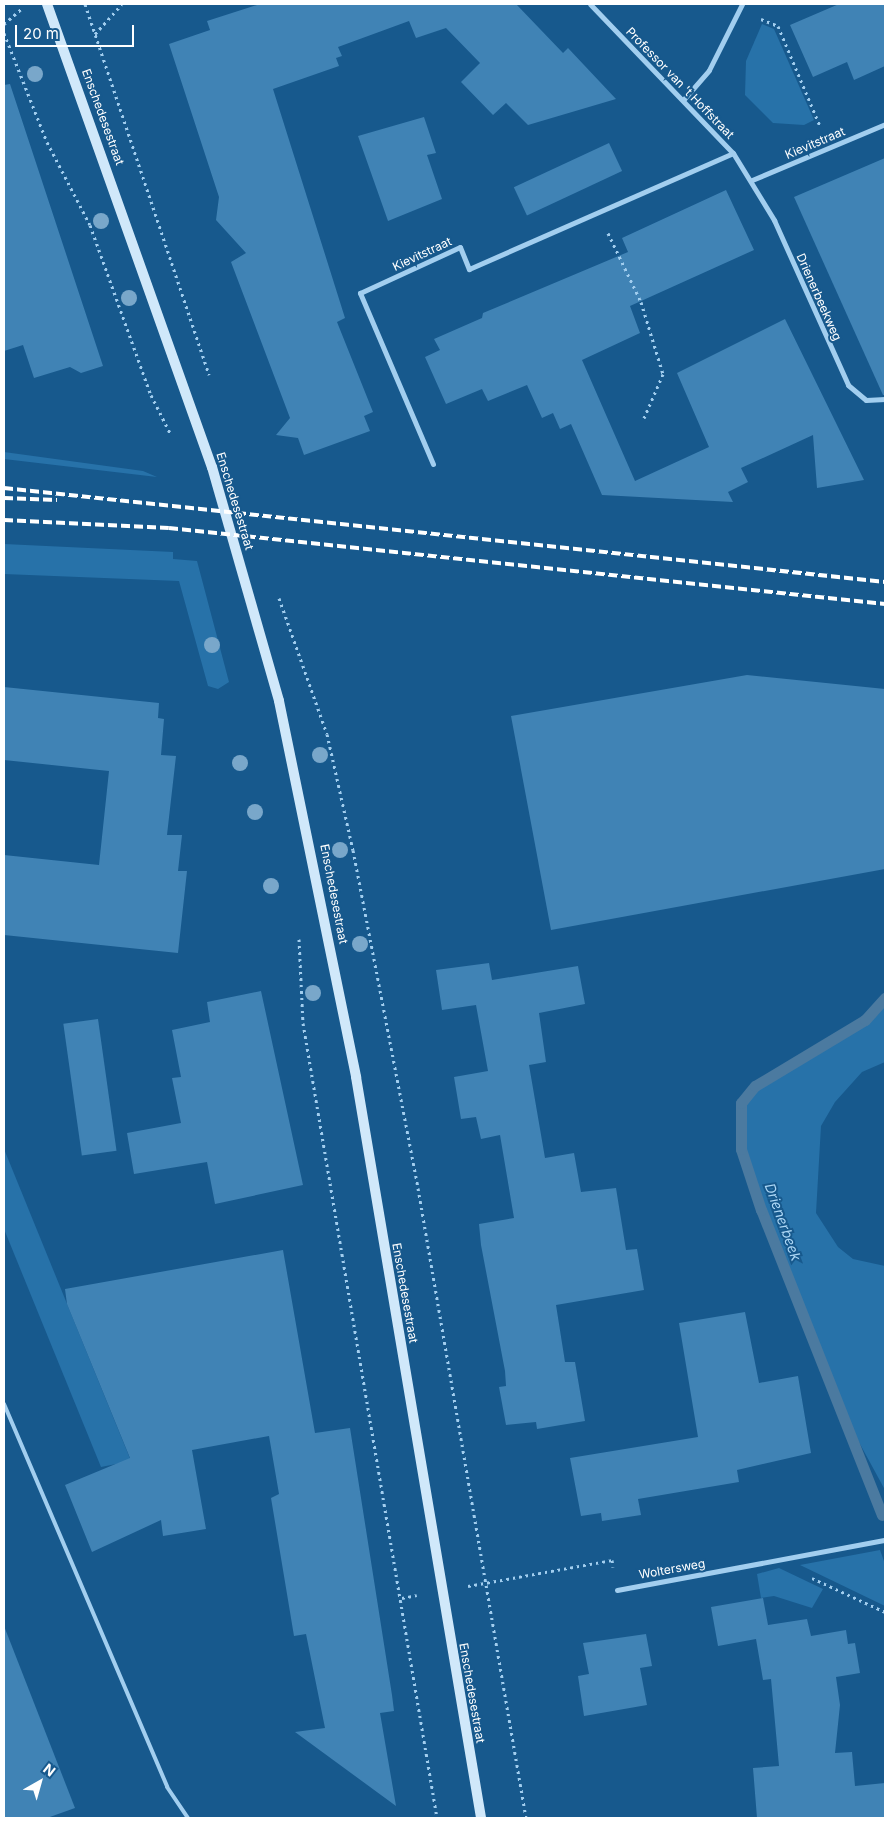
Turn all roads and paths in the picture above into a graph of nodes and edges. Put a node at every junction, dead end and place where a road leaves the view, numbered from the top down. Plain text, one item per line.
1 (27, 4) edge
2 (47, 4) edge
3 (122, 4) edge
4 (590, 4) edge
5 (742, 4) edge
6 (739, 11) junction
7 (4, 24) edge
8 (4, 33) edge
9 (95, 34) dead end
10 (684, 99) junction
11 (885, 124) edge
12 (830, 148) junction
13 (733, 153) junction
14 (752, 180) junction
15 (598, 212) junction
16 (885, 399) edge
17 (644, 418) dead end
18 (173, 438) dead end
19 (433, 464) dead end
20 (298, 931) dead end
21 (4, 1404) edge
22 (885, 1540) edge
23 (776, 1560) junction
24 (486, 1582) dead end
25 (617, 1590) joint
26 (885, 1612) edge
27 (188, 1818) edge
28 (437, 1818) edge
29 (481, 1818) edge

1 - 7 path
2 - 29 main road, Enschedesestraat
3 - 9 path
4 - 10 street, Professor van 't Hoffstraat
5 - 6 street
6 - 10 street
6 - 12 path
8 - 18 path
10 - 13 street, Professor van 't Hoffstraat
11 - 12 street, Kievitstraat
12 - 14 street, Kievitstraat
13 - 14 street, Professor van 't Hoffstraat
13 - 15 street, Kievitstraat
14 - 16 street, Drienerbeekweg
15 - 17 path
15 - 19 street, Kievitstraat
20 - 28 path
21 - 27 lane
22 - 23 street, Woltersweg
23 - 25 street, Woltersweg
23 - 26 path
24 - 25 path

